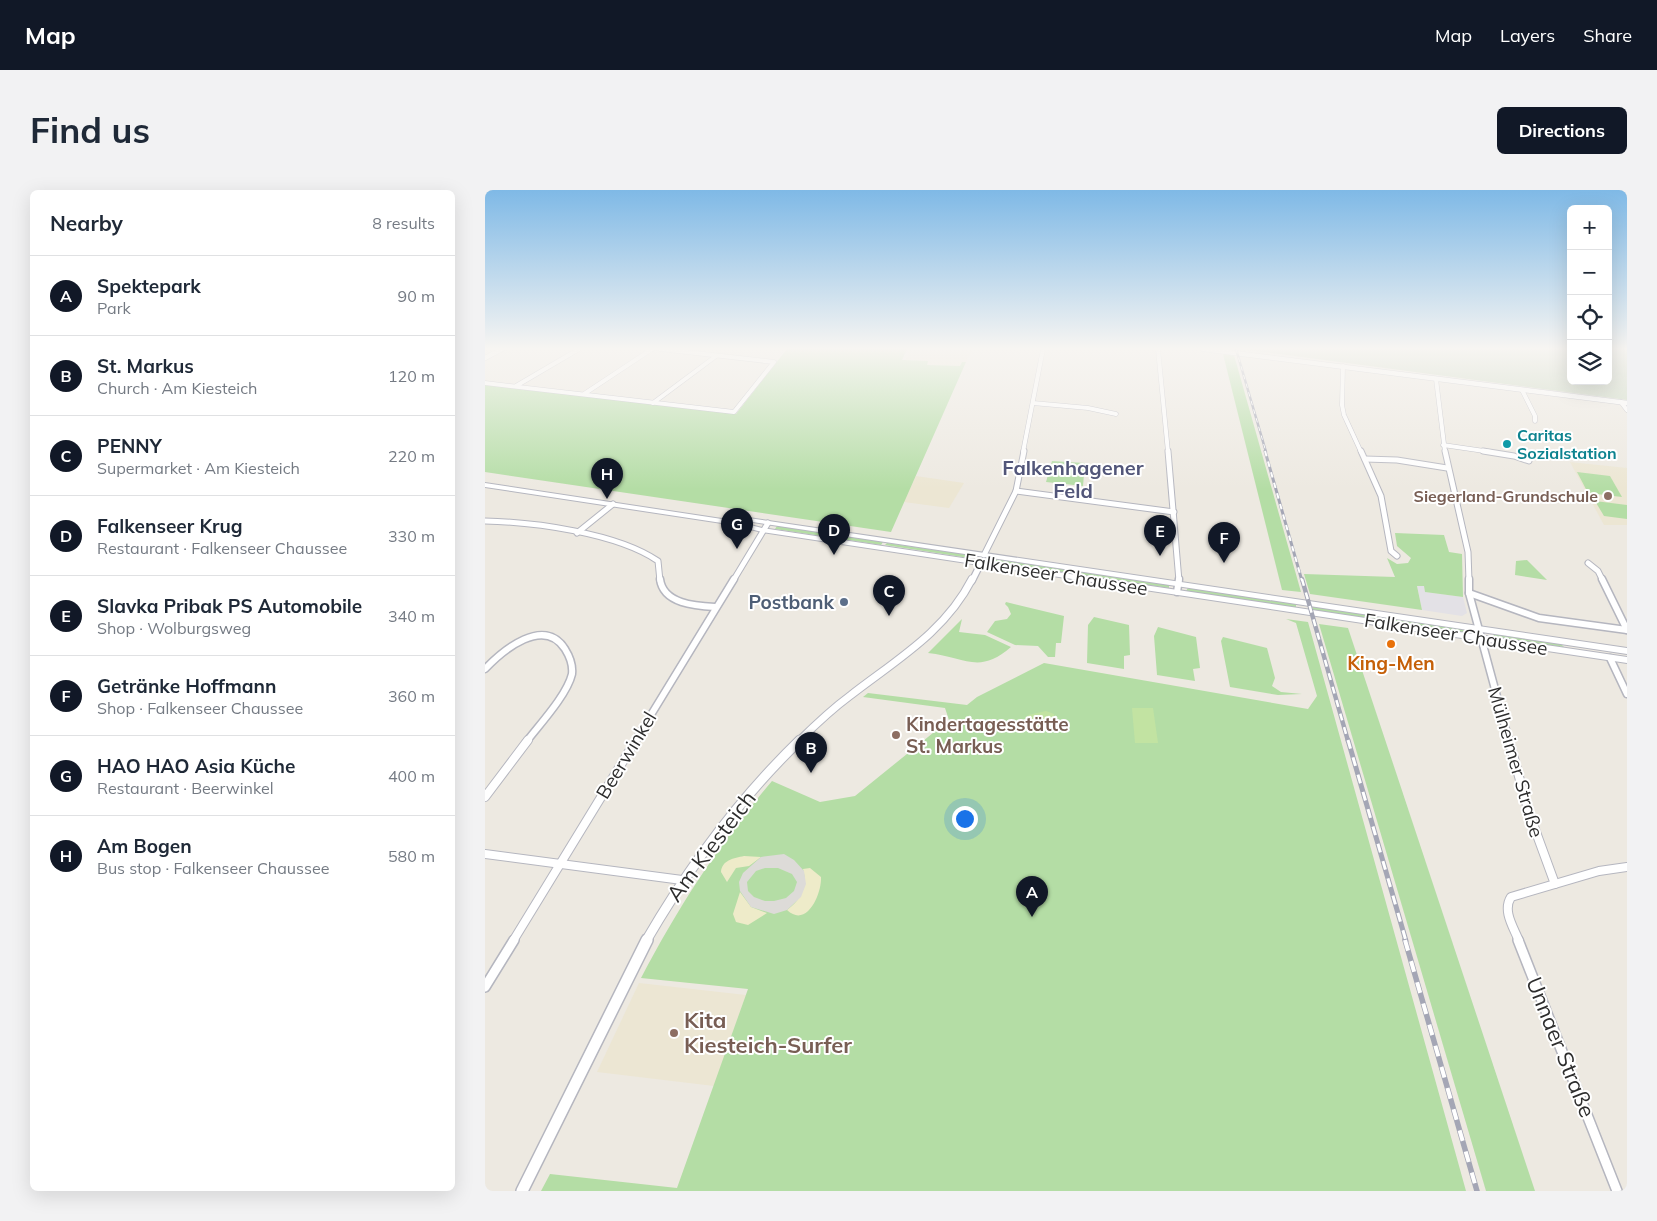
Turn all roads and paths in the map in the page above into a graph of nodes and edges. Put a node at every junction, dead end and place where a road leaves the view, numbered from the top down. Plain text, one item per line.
1 (597, 396) edge
2 (663, 396) edge
3 (747, 396) edge
4 (1035, 396) edge
5 (1163, 396) edge
6 (1342, 396) edge
7 (1438, 396) edge
8 (1525, 396) edge
9 (1571, 396) edge
10 (1624, 402) edge
11 (653, 403) junction
12 (1033, 404) junction
13 (1627, 410) edge
14 (1116, 414) dead end
15 (1535, 421) dead end
16 (1443, 445) junction
17 (1365, 458) junction
18 (1529, 461) dead end
19 (1447, 468) junction
20 (485, 480) edge
21 (485, 485) edge
22 (1016, 491) junction
23 (615, 502) junction
24 (1174, 512) junction
25 (485, 521) edge
26 (768, 523) junction
27 (762, 530) junction
28 (577, 533) junction
29 (984, 555) junction
30 (1397, 556) dead end
31 (981, 562) junction
32 (1588, 563) dead end
33 (1178, 588) junction
34 (1469, 594) junction
35 (715, 607) junction
36 (1477, 628) junction
37 (1627, 630) edge
38 (1480, 638) junction
39 (1627, 651) edge
40 (1610, 658) junction
41 (1627, 660) edge
42 (485, 669) edge
43 (1627, 694) edge
44 (485, 797) edge
45 (485, 854) edge
46 (560, 864) junction
47 (1626, 868) edge
48 (682, 880) junction
49 (1555, 884) junction
50 (485, 987) edge
51 (522, 1191) edge
52 (1617, 1191) edge

1 - 11 street
2 - 11 street
3 - 11 street
4 - 12 street
5 - 24 street
6 - 17 street
7 - 16 street, Mülheimer Straße
8 - 15 street
9 - 10 street
10 - 13 street
12 - 14 street
12 - 22 street
16 - 18 street
16 - 19 street, Mülheimer Straße
17 - 19 street
17 - 30 street
19 - 34 street, Mülheimer Straße
20 - 23 main road, Falkenseer Chaussee
21 - 23 main road, Falkenseer Chaussee
22 - 24 street
22 - 29 street
23 - 26 main road, Falkenseer Chaussee
23 - 27 main road, Falkenseer Chaussee
23 - 28 street
24 - 33 street
25 - 28 street
26 - 27 street, Beerwinkel
26 - 29 main road, Falkenseer Chaussee
27 - 31 main road, Falkenseer Chaussee
27 - 35 street, Beerwinkel
28 - 35 street
29 - 31 main road
29 - 33 main road, Falkenseer Chaussee
31 - 33 main road, Falkenseer Chaussee
31 - 48 street, Am Kiesteich
32 - 37 street
33 - 36 main road, Falkenseer Chaussee
33 - 38 main road, Falkenseer Chaussee
34 - 36 street, Mülheimer Straße
34 - 37 street
35 - 46 street, Beerwinkel
36 - 38 street, Mülheimer Straße
36 - 39 main road, Falkenseer Chaussee
38 - 40 main road, Falkenseer Chaussee
38 - 49 street, Mülheimer Straße
40 - 41 main road, Falkenseer Chaussee
40 - 43 street
42 - 44 street
45 - 46 street
46 - 48 street
46 - 50 street, Beerwinkel
47 - 49 street
48 - 51 street, Am Kiesteich
49 - 52 street, Unnaer Straße

